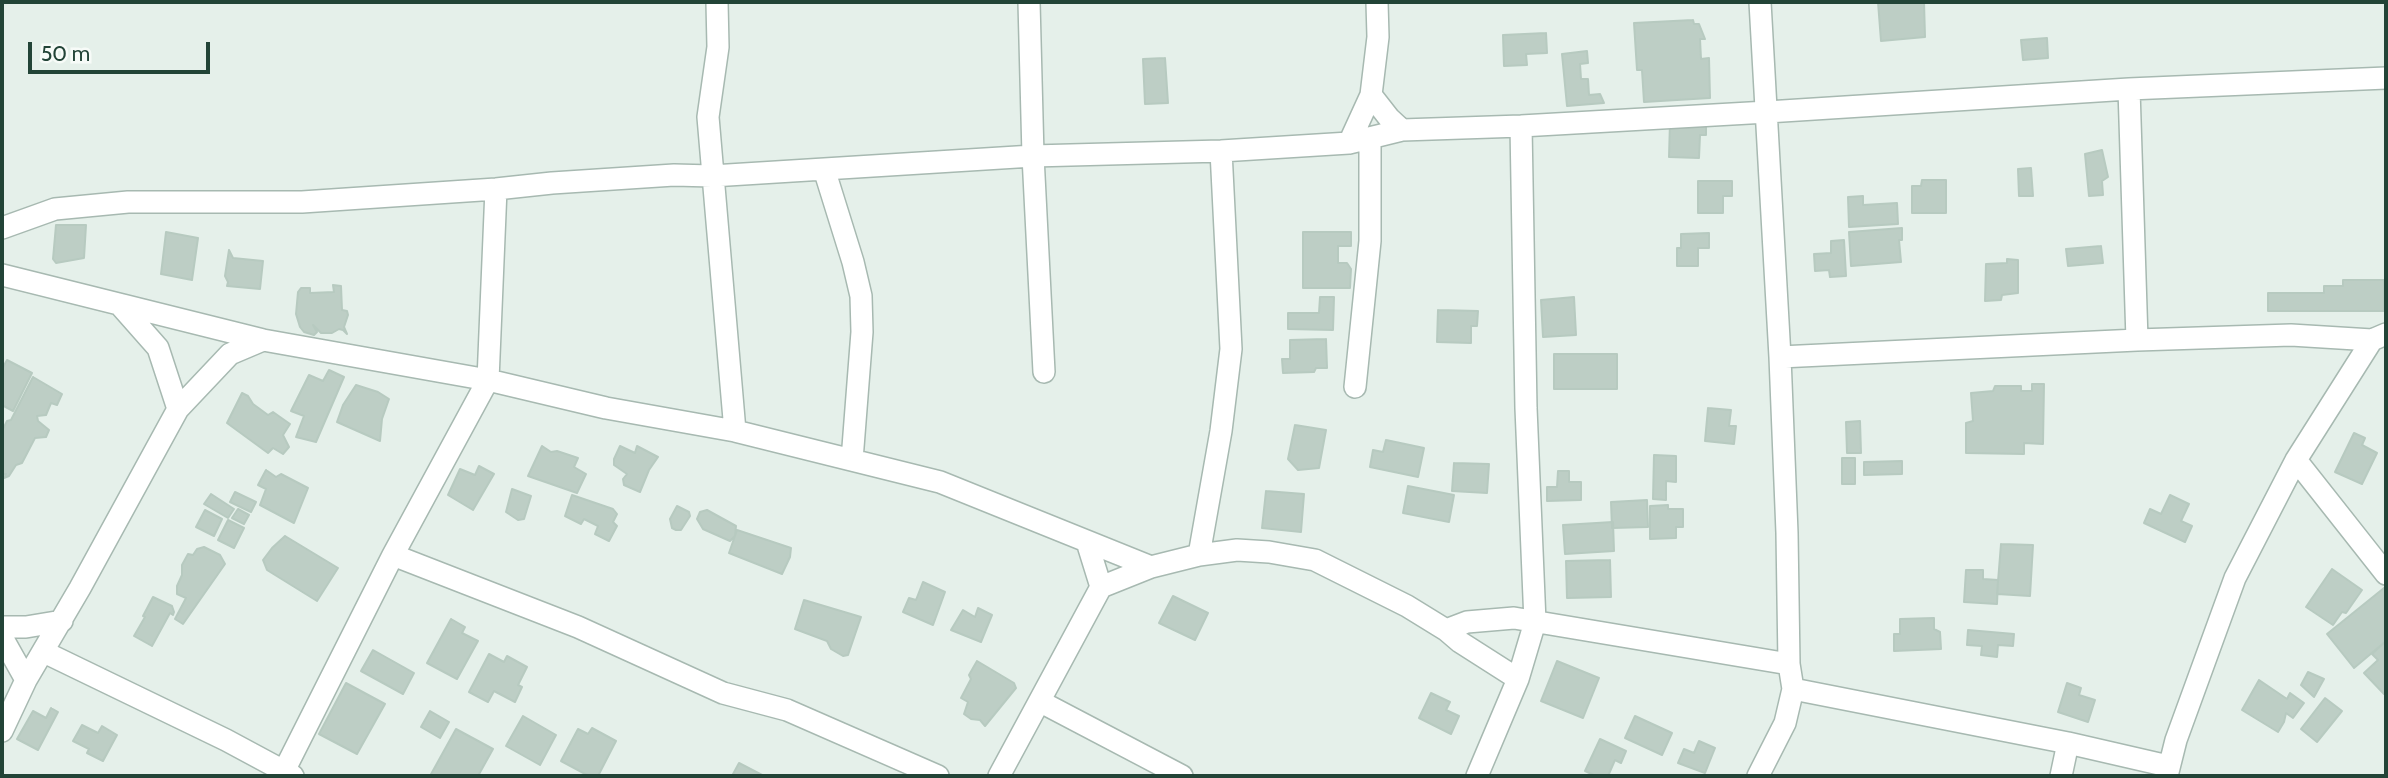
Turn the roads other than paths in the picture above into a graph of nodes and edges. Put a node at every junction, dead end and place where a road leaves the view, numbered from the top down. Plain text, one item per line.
1 (717, 2) edge
2 (1029, 2) edge
3 (1377, 2) edge
4 (1760, 2) edge
5 (2386, 79) edge
6 (2130, 89) junction
7 (1371, 95) junction
8 (1767, 112) junction
9 (1521, 126) junction
10 (1402, 130) junction
11 (1359, 141) junction
12 (1221, 151) junction
13 (1033, 156) junction
14 (824, 169) junction
15 (712, 176) junction
16 (496, 190) junction
17 (2, 228) edge
18 (2, 275) edge
19 (120, 305) junction
20 (2379, 337) edge
21 (263, 340) junction
22 (2137, 340) junction
23 (1780, 357) junction
24 (1044, 372) dead end
25 (488, 380) junction
26 (1355, 387) dead end
27 (178, 409) junction
28 (734, 430) junction
29 (852, 460) junction
30 (2296, 460) junction
31 (1087, 542) junction
32 (393, 555) junction
33 (1199, 555) junction
34 (1151, 567) junction
35 (2386, 574) edge
36 (1101, 587) junction
37 (61, 621) junction
38 (1535, 622) junction
39 (2, 627) edge
40 (1446, 629) junction
41 (2, 636) edge
42 (44, 652) junction
43 (1789, 664) junction
44 (1518, 679) junction
45 (26, 680) junction
46 (1793, 689) junction
47 (1041, 702) junction
48 (2, 732) edge
49 (2068, 743) junction
50 (2167, 771) edge
51 (288, 774) edge
52 (938, 776) edge
53 (999, 776) edge
54 (1182, 776) edge
55 (1477, 776) edge
56 (1758, 776) edge
57 (2061, 776) edge

1 - 15 street
2 - 13 street
3 - 7 street
4 - 8 street
5 - 6 street
6 - 8 street
6 - 22 street
7 - 10 street
7 - 11 street
8 - 9 street
8 - 23 street
9 - 10 street
9 - 38 street
10 - 11 street
11 - 12 street
11 - 26 street
12 - 13 street
12 - 33 street
13 - 14 street
13 - 24 street
14 - 15 street
14 - 29 street
15 - 16 street
15 - 28 street
16 - 17 street
16 - 25 street
18 - 19 street
19 - 21 street
19 - 27 street
20 - 22 street
20 - 30 street
21 - 25 street
21 - 27 street
22 - 23 street
23 - 43 street
25 - 28 street
25 - 32 street
27 - 37 street
28 - 29 street
29 - 31 street
30 - 35 street
30 - 50 street
31 - 34 street
31 - 36 street
32 - 51 street
32 - 52 street
33 - 34 street
33 - 40 street
34 - 36 street
36 - 47 street
37 - 39 street
37 - 42 street
38 - 40 street
38 - 43 street
38 - 44 street
40 - 44 street
41 - 45 street
42 - 45 street
42 - 51 street
43 - 46 street
44 - 55 street
45 - 48 street
46 - 49 street
46 - 56 street
47 - 53 street
47 - 54 street
49 - 50 street
49 - 57 street

